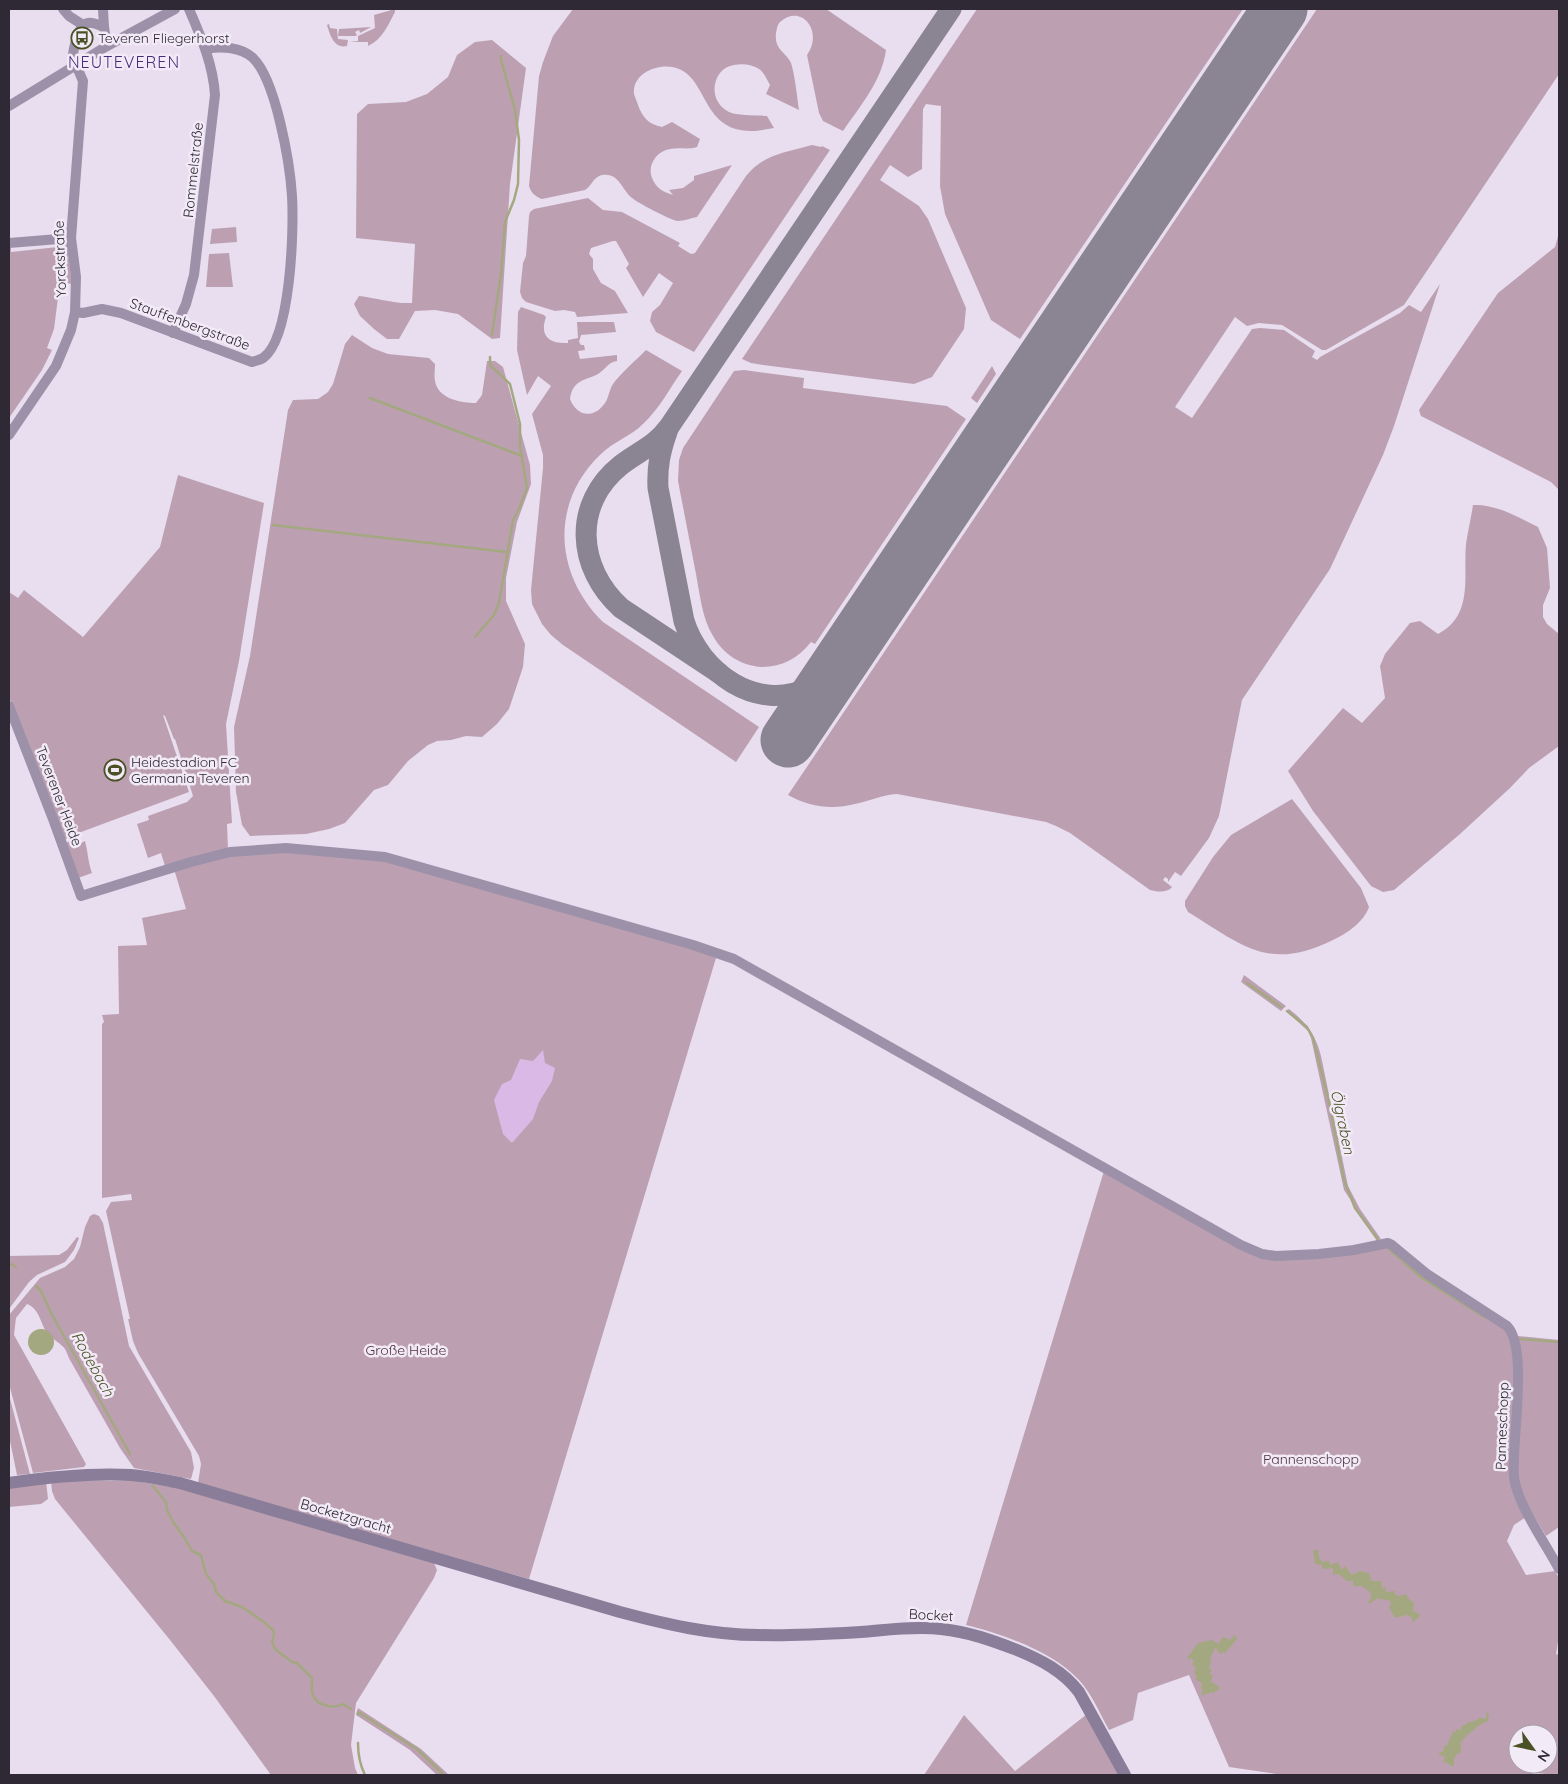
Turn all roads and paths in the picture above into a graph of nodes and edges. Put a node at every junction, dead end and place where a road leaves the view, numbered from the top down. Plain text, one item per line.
1 (63, 9) edge
2 (103, 9) edge
3 (175, 9) edge
4 (189, 9) edge
5 (83, 25) junction
6 (104, 27) junction
7 (107, 46) junction
8 (206, 49) junction
9 (74, 66) junction
10 (9, 106) edge
11 (71, 238) junction
12 (9, 243) edge
13 (75, 312) junction
14 (173, 334) junction
15 (9, 435) edge
16 (9, 706) edge
17 (1513, 1333) joint
18 (9, 1484) edge
19 (1559, 1570) edge
20 (670, 1625) joint
21 (1125, 1775) edge

1 - 5 street
2 - 6 street
3 - 7 street
4 - 8 street, Rommelstraße
5 - 6 street
5 - 9 street
6 - 7 street
7 - 9 street
8 - 14 street, Rommelstraße
8 - 14 street, Stauffenbergstraße
9 - 10 street
9 - 11 street, Yorckstraße
11 - 12 street
11 - 13 street, Yorckstraße
13 - 14 street, Stauffenbergstraße
13 - 15 street, Yorckstraße
16 - 17 street, Teverener Heide
17 - 19 street, Panneschopp
18 - 20 street, Bocketzgracht
20 - 21 street, Bocket

